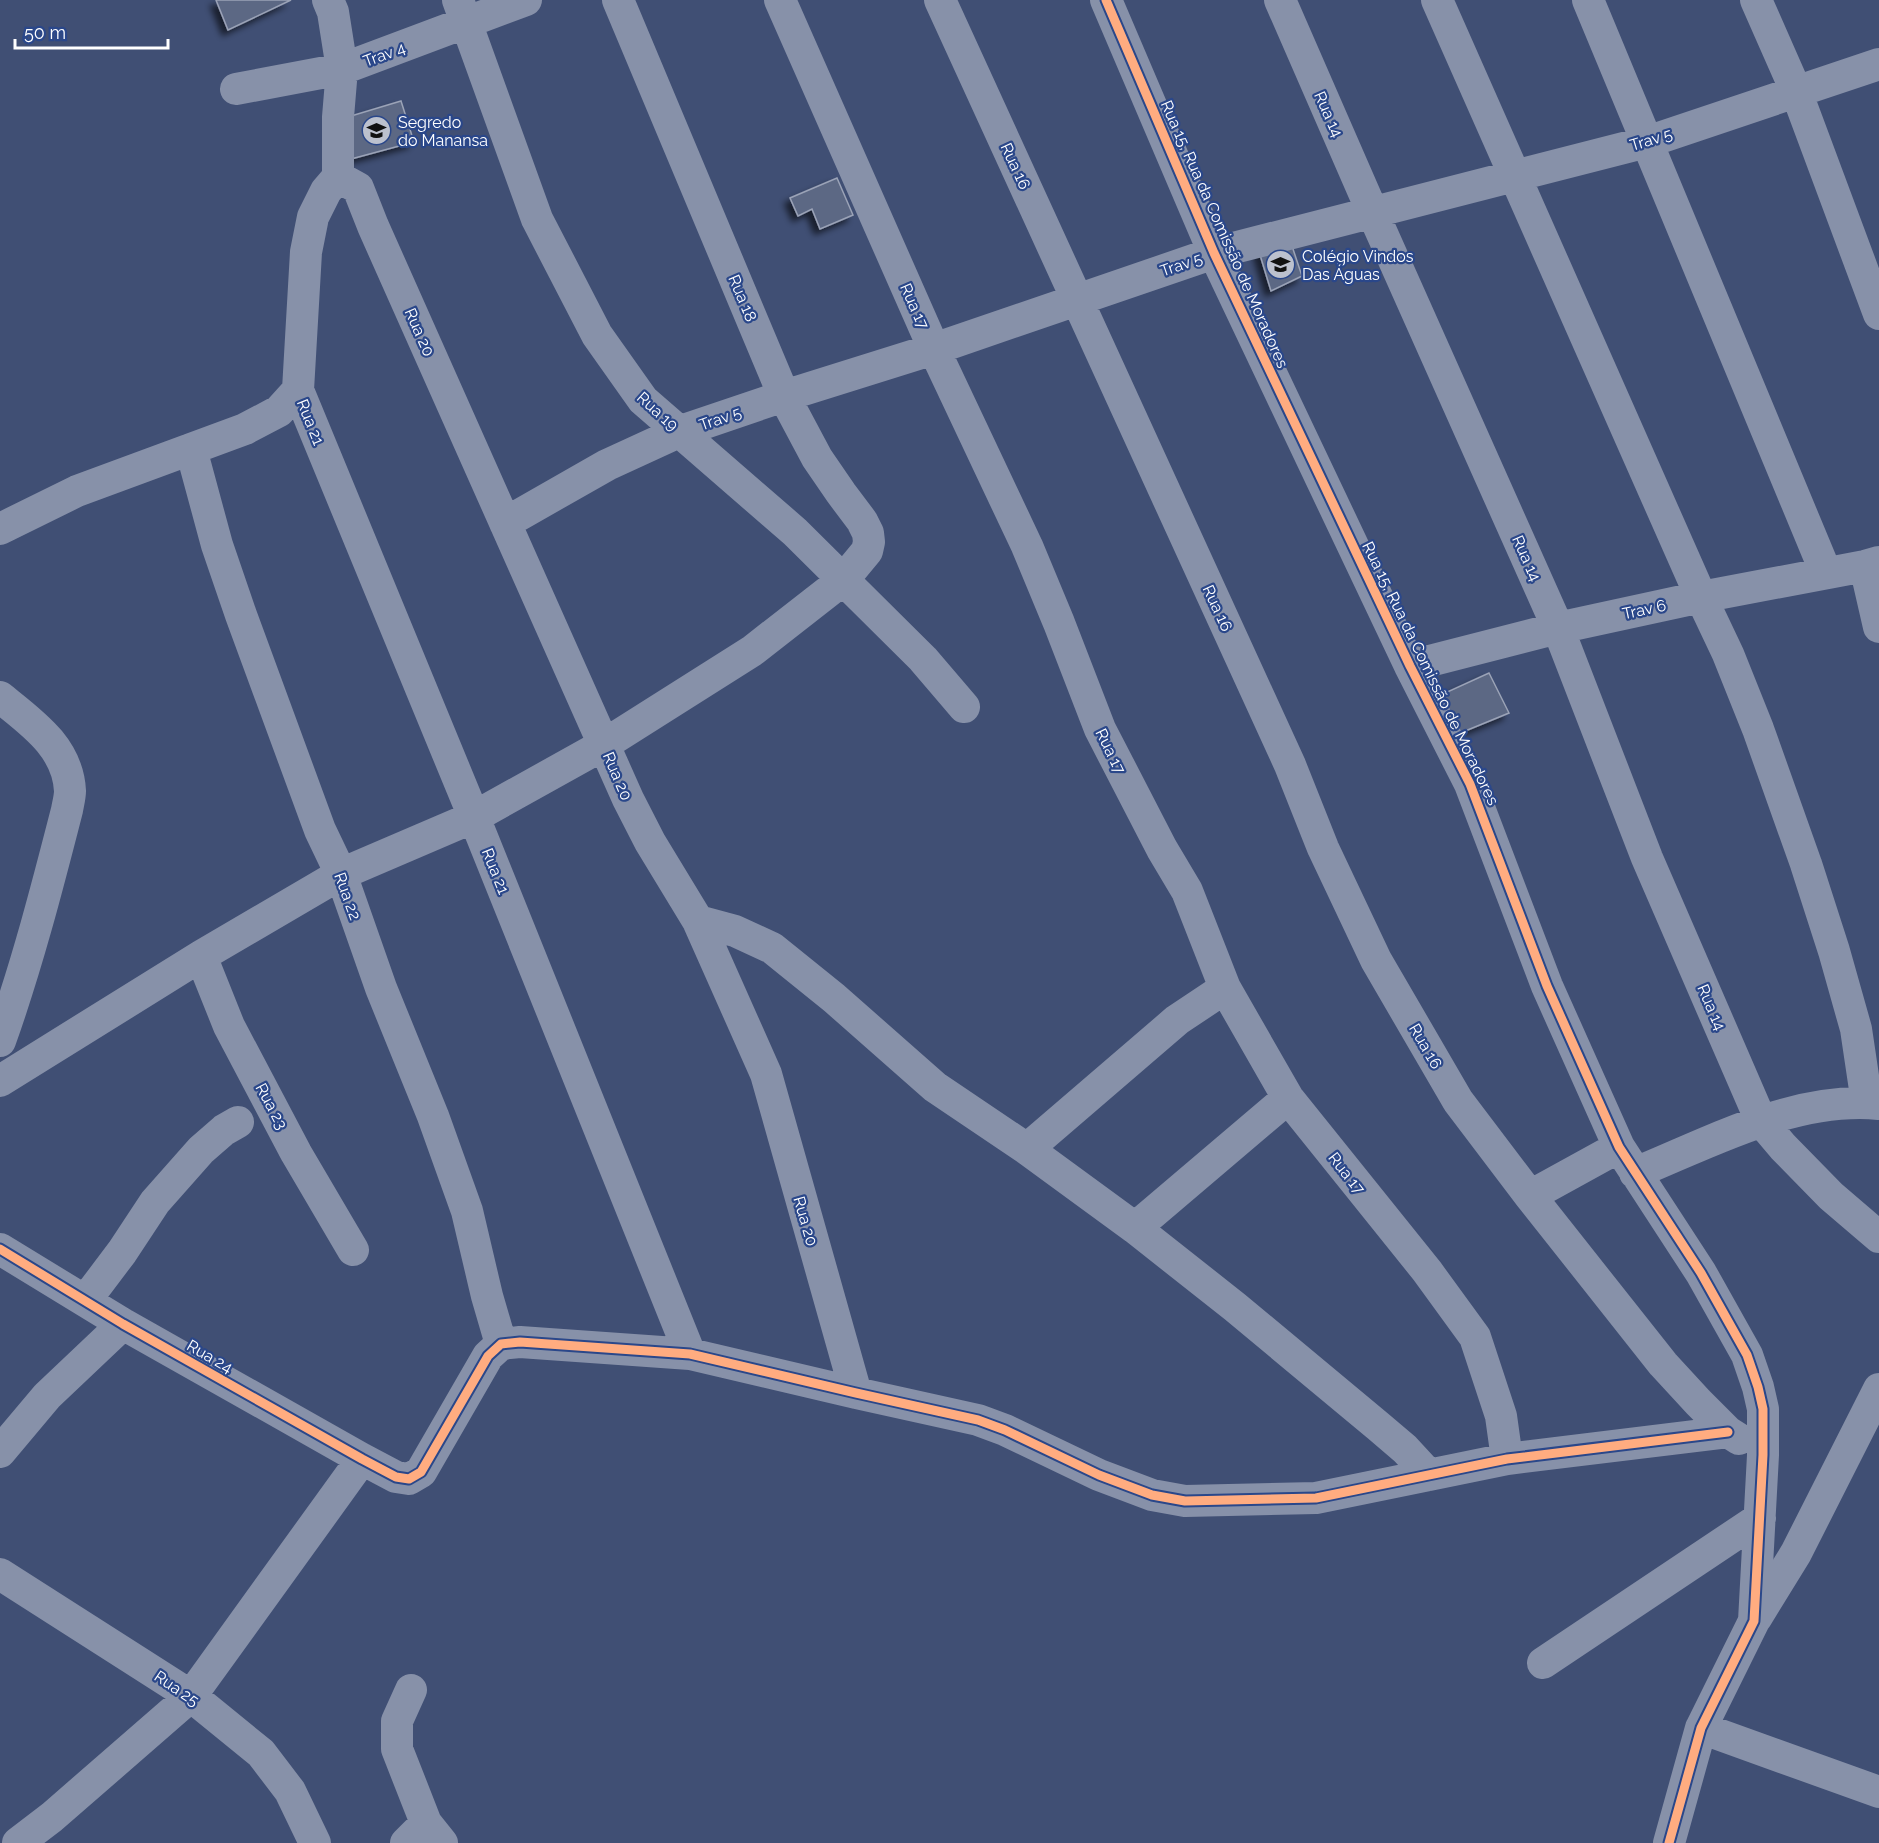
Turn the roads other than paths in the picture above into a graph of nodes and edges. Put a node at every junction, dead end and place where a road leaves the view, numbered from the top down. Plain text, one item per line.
1 (328, 0) edge
2 (526, 0) edge
3 (618, 0) edge
4 (780, 0) edge
5 (940, 0) edge
6 (1106, 0) edge
7 (1280, 0) edge
8 (1437, 0) edge
9 (1588, 0) edge
10 (1756, 0) edge
11 (463, 12) edge
12 (1879, 64) edge
13 (342, 69) junction
14 (236, 89) dead end
15 (1796, 91) junction
16 (1647, 142) junction
17 (1516, 175) junction
18 (338, 177) junction
19 (1372, 212) junction
20 (1214, 253) junction
21 (1078, 299) junction
22 (1879, 314) edge
23 (934, 349) junction
24 (298, 390) junction
25 (784, 396) junction
26 (681, 431) junction
27 (191, 449) junction
28 (505, 524) junction
29 (0, 530) edge
30 (1872, 564) edge
31 (1826, 573) junction
32 (843, 580) junction
33 (1701, 597) junction
34 (1879, 627) edge
35 (1558, 628) junction
36 (1410, 666) junction
37 (0, 697) edge
38 (964, 707) dead end
39 (605, 744) junction
40 (474, 817) junction
41 (341, 874) junction
42 (698, 921) junction
43 (201, 956) junction
44 (1225, 988) junction
45 (0, 1041) edge
46 (0, 1080) edge
47 (1288, 1098) junction
48 (1873, 1104) edge
49 (1761, 1120) junction
50 (238, 1122) dead end
51 (1619, 1147) junction
52 (1028, 1149) junction
53 (1635, 1173) junction
54 (1530, 1196) junction
55 (1135, 1228) junction
56 (1879, 1238) edge
57 (0, 1249) edge
58 (353, 1250) dead end
59 (85, 1301) junction
60 (123, 1324) junction
61 (501, 1344) junction
62 (690, 1354) junction
63 (1879, 1389) edge
64 (856, 1393) junction
65 (1728, 1432) junction
66 (0, 1452) edge
67 (1763, 1455) junction
68 (362, 1459) junction
69 (1507, 1459) junction
70 (1429, 1475) junction
71 (1760, 1518) junction
72 (0, 1574) edge
73 (1754, 1621) junction
74 (1542, 1663) dead end
75 (411, 1690) dead end
76 (191, 1696) junction
77 (1701, 1728) junction
78 (1879, 1792) edge
79 (425, 1836) edge
80 (18, 1843) edge
81 (315, 1843) edge
82 (1670, 1843) edge

1 - 13 street
2 - 11 street, Trav 4
3 - 25 street, Rua 18
4 - 23 street, Rua 17
5 - 21 street, Rua 16
6 - 20 street, Rua 15, Rua da Comissão de Moradores
7 - 19 street, Rua 14
8 - 17 street
9 - 16 street
10 - 15 street
11 - 13 street, Trav 4
11 - 26 street, Rua 19
12 - 15 street, Trav 5
13 - 14 street, Trav 4
13 - 18 street
15 - 16 street, Trav 5
15 - 22 street
16 - 17 street, Trav 5
16 - 31 street
17 - 19 street, Trav 5
17 - 33 street
18 - 24 street
18 - 28 street, Rua 20
19 - 20 street, Trav 5
19 - 35 street, Rua 14
20 - 21 street, Trav 5
20 - 36 street, Rua 15, Rua da Comissão de Moradores
21 - 23 street, Trav 5
21 - 54 street, Rua 16
23 - 25 street, Trav 5
23 - 44 street, Rua 17
24 - 27 street
24 - 40 street, Rua 21
25 - 26 street, Trav 5
25 - 32 street, Rua 18
26 - 28 street, Trav 5
26 - 32 street, Rua 19
27 - 29 street
27 - 41 street, Rua 22
28 - 39 street, Rua 20
30 - 31 street, Trav 6
30 - 34 street
31 - 33 street, Trav 6
32 - 38 street, Rua 19
32 - 39 street, Rua 18
33 - 35 street, Trav 6
33 - 48 street
35 - 36 street, Trav 6
35 - 49 street, Rua 14
36 - 51 street, Rua 15, Rua da Comissão de Moradores
37 - 45 street
39 - 40 street, Rua 18
39 - 42 street, Rua 20
40 - 41 street, Rua 18
40 - 62 street, Rua 21
41 - 43 street, Rua 18
41 - 61 street, Rua 22
42 - 52 street
42 - 64 street, Rua 20
43 - 46 street, Rua 18
43 - 58 street, Rua 23
44 - 47 street, Rua 17
44 - 52 street
47 - 55 street
47 - 69 street, Rua 17
48 - 49 street
49 - 53 street
49 - 56 street, Rua 14
50 - 59 street
51 - 53 street, Rua 15, Rua da Comissão de Moradores
51 - 54 street
52 - 55 street
53 - 67 street, Rua 15, Rua da Comissão de Moradores
54 - 65 street, Rua 16
55 - 70 street
57 - 59 street, Rua 24
59 - 60 street, Rua 24
60 - 66 street
60 - 68 street, Rua 24
61 - 62 street
61 - 68 street, Rua 24
62 - 64 street
63 - 73 street
64 - 70 street
65 - 67 street, Rua 16
65 - 69 street
67 - 71 street, Rua 15, Rua da Comissão de Moradores
68 - 76 street
69 - 70 street
71 - 73 street, Rua 15, Rua da Comissão de Moradores
71 - 74 street
72 - 76 street, Rua 25
73 - 77 street
75 - 79 street
76 - 80 street
76 - 81 street, Rua 25
77 - 78 street
77 - 82 street

